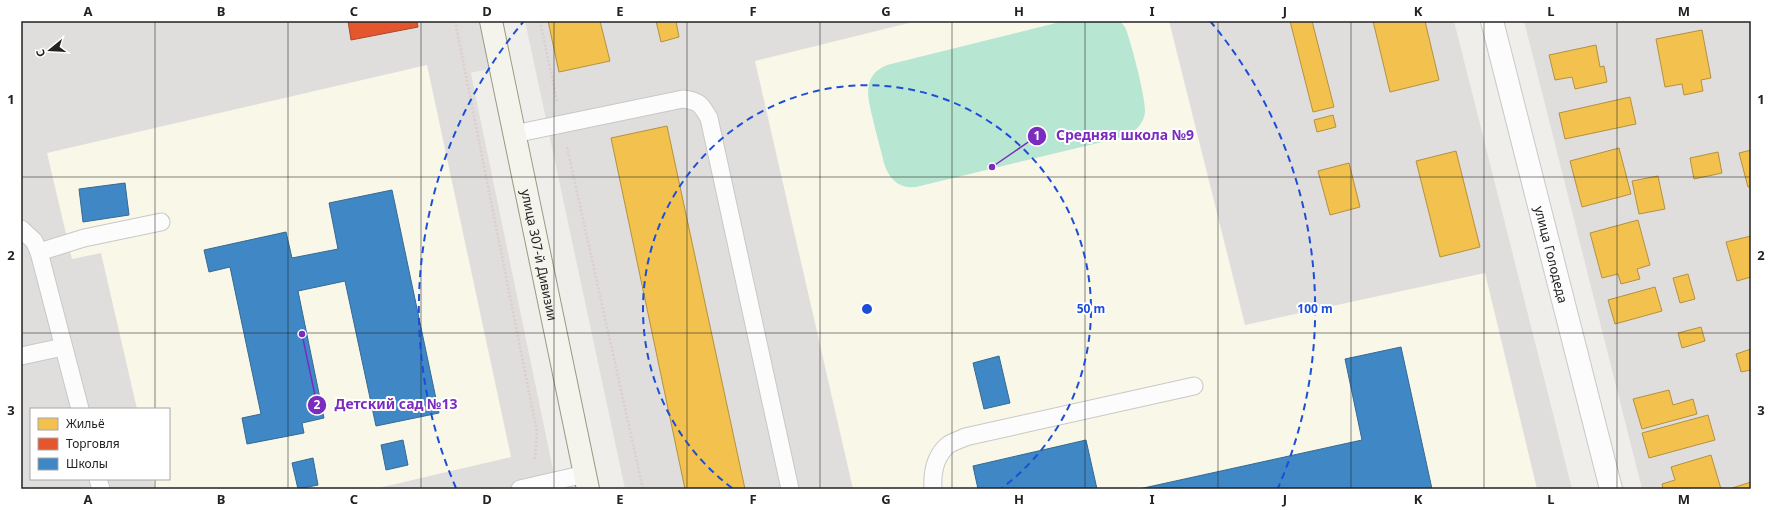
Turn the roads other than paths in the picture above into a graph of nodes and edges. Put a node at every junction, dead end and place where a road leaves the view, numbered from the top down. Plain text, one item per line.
1 (491, 21) edge
2 (1492, 21) edge
3 (514, 134) junction
4 (161, 222) dead end
5 (21, 229) edge
6 (39, 252) junction
7 (63, 347) junction
8 (21, 356) edge
9 (1194, 386) dead end
10 (80, 408) edge
11 (586, 482) edge
12 (526, 488) edge
13 (790, 489) edge
14 (933, 489) edge
15 (1611, 489) edge

1 - 3 street, улица 307-й Дивизии
2 - 15 street, улица Голодеда
3 - 11 street, улица 307-й Дивизии
3 - 13 lane
4 - 6 lane
5 - 6 lane
6 - 7 lane
7 - 8 lane
7 - 10 lane
9 - 14 lane
11 - 12 lane

